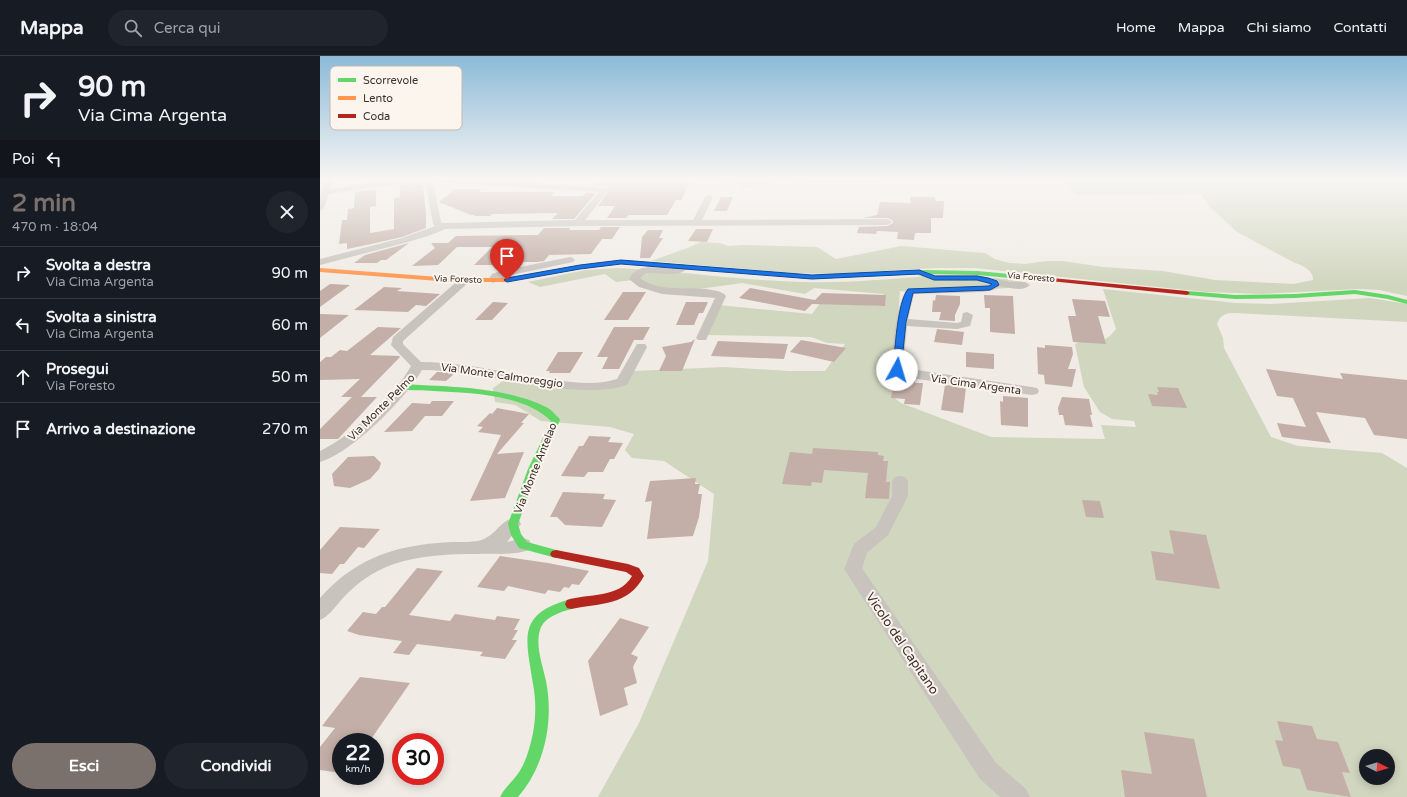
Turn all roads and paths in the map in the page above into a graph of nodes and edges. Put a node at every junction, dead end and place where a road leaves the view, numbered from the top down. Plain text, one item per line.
1 (435, 215) edge
2 (585, 215) edge
3 (700, 215) edge
4 (888, 222) dead end
5 (578, 223) junction
6 (696, 223) junction
7 (443, 226) junction
8 (570, 260) dead end
9 (320, 262) edge
10 (684, 267) junction
11 (320, 270) edge
12 (919, 272) junction
13 (465, 280) junction
14 (493, 280) junction
15 (988, 280) junction
16 (1026, 285) dead end
17 (1407, 302) edge
18 (967, 315) dead end
19 (902, 322) junction
20 (702, 338) dead end
21 (641, 347) dead end
22 (418, 366) junction
23 (403, 387) junction
24 (1032, 391) dead end
25 (320, 457) edge
26 (900, 480) dead end
27 (513, 524) junction
28 (523, 544) junction
29 (480, 547) junction
30 (320, 612) edge
31 (508, 797) edge
32 (1018, 797) edge

1 - 7 street
2 - 5 street
3 - 6 street
4 - 6 street
5 - 6 street
5 - 7 street
7 - 9 street
8 - 14 street
10 - 12 street, Via Foresto
10 - 14 street, Via Foresto
10 - 20 street
11 - 13 street, Via Foresto
12 - 15 street
12 - 17 street, Via Foresto
13 - 14 street, Via Foresto
13 - 22 street
15 - 16 street
15 - 19 street, Via Cima Argenta
18 - 19 street
19 - 24 street, Via Cima Argenta
21 - 22 street, Via Monte Calmoreggio
22 - 23 street, Via Monte Pelmo
23 - 25 street, Via Monte Pelmo
23 - 27 street, Via Monte Antelao
26 - 32 street, Vicolo del Capitano
27 - 28 street, Via Monte Antelao
27 - 29 street
28 - 29 street
28 - 31 street
29 - 30 street

